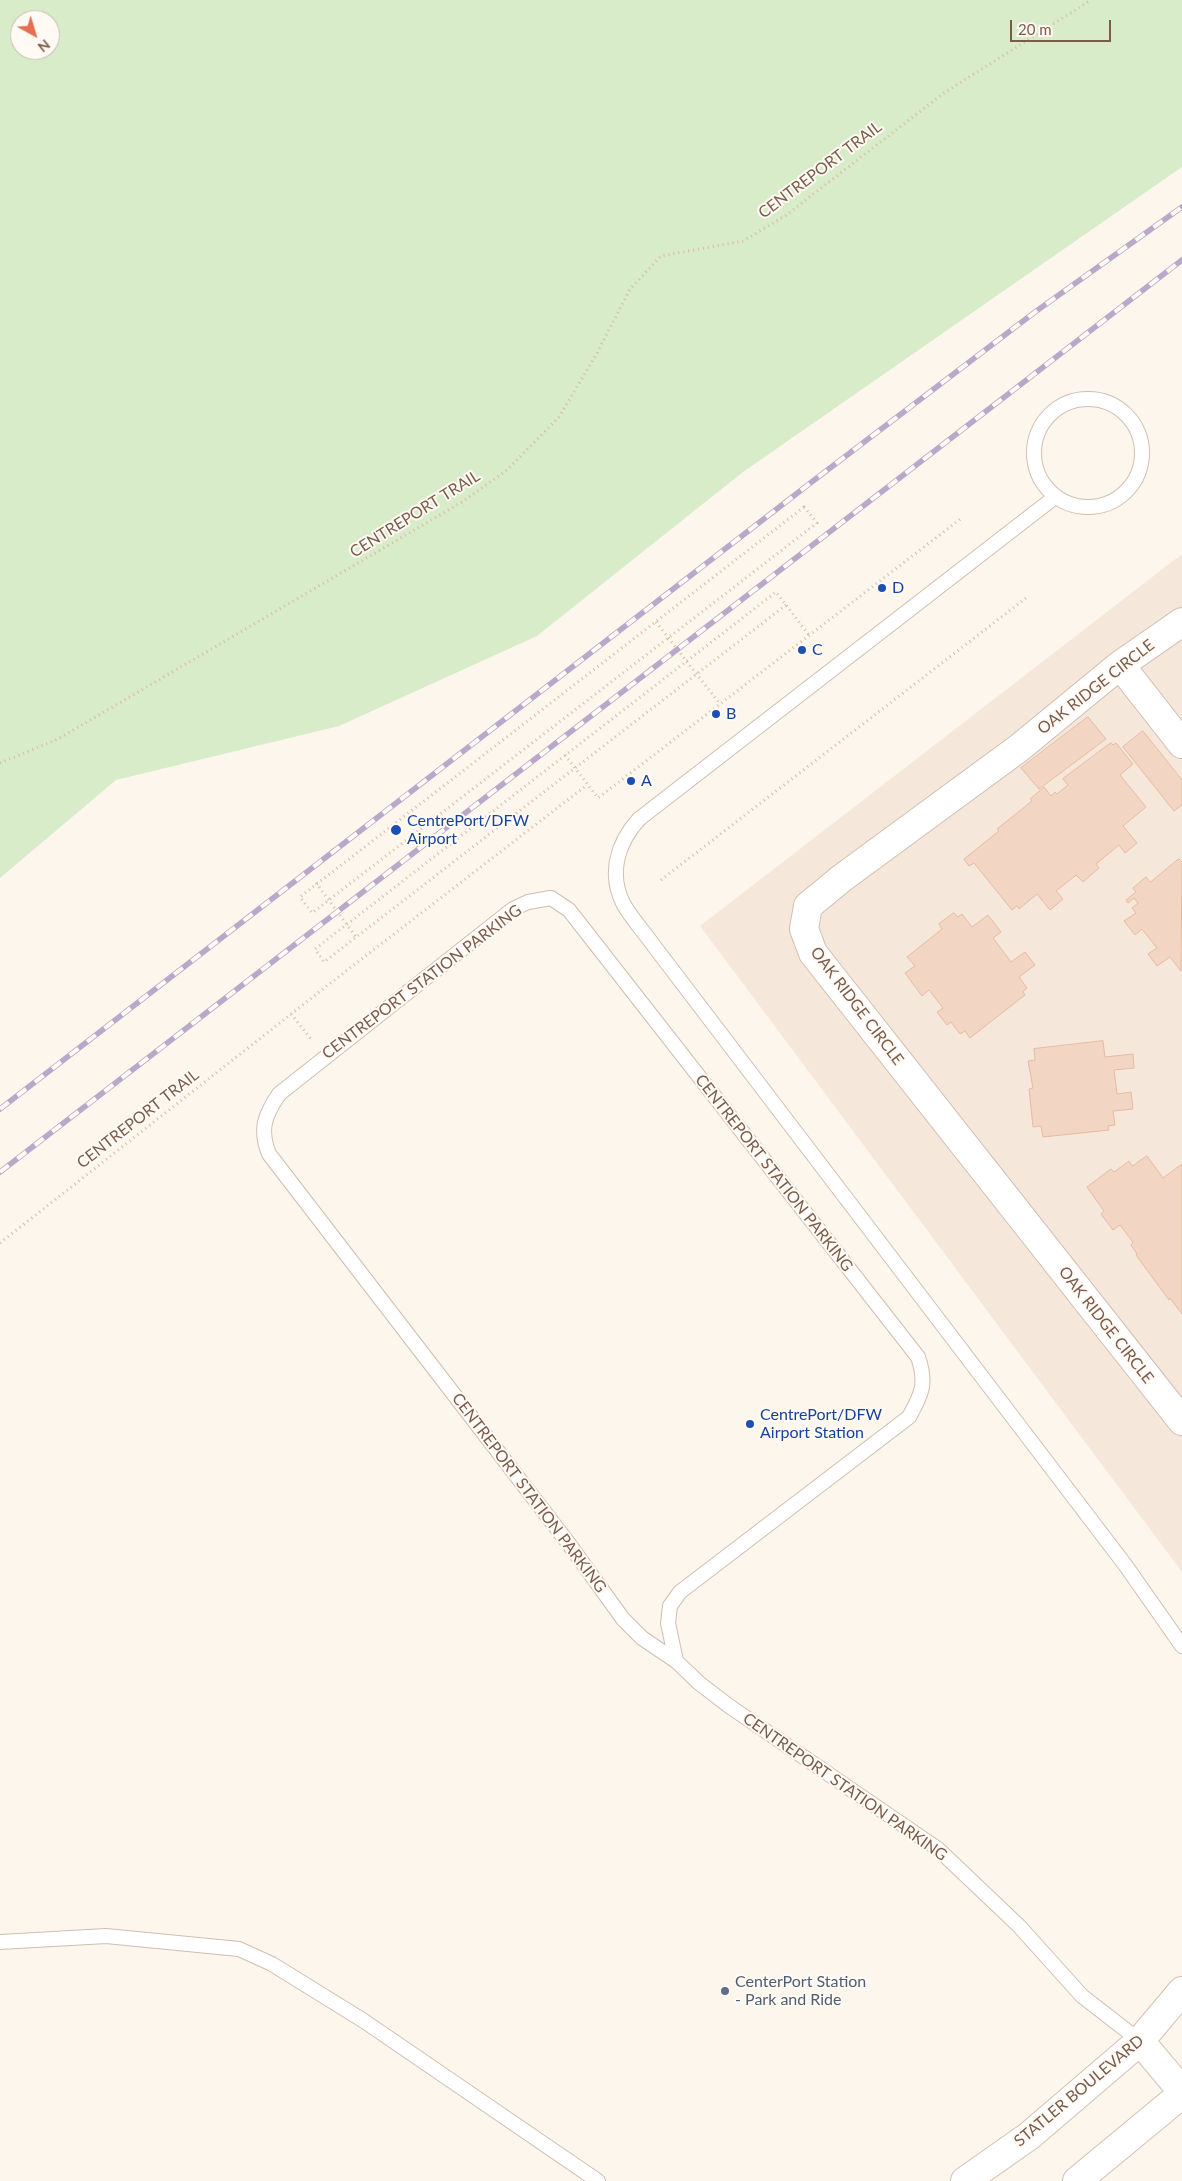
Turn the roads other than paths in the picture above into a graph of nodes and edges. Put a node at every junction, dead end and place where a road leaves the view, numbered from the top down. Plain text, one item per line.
1 (1055, 497) junction
2 (1182, 622) edge
3 (1120, 665) junction
4 (1182, 744) edge
5 (1182, 1421) edge
6 (1182, 1646) edge
7 (676, 1661) junction
8 (0, 1942) edge
9 (1182, 1991) edge
10 (1140, 2041) junction
11 (1182, 2092) edge
12 (598, 2181) edge
13 (966, 2181) edge
14 (1077, 2181) edge

1 - 1 lane
1 - 6 lane
2 - 3 street, OAK RIDGE CIRCLE
3 - 4 street
3 - 5 street, OAK RIDGE CIRCLE
7 - 7 lane, CENTREPORT STATION PARKING
7 - 10 lane, CENTREPORT STATION PARKING
8 - 12 lane
9 - 10 street, STATLER BOULEVARD
10 - 11 street
10 - 13 street, STATLER BOULEVARD
11 - 14 street

